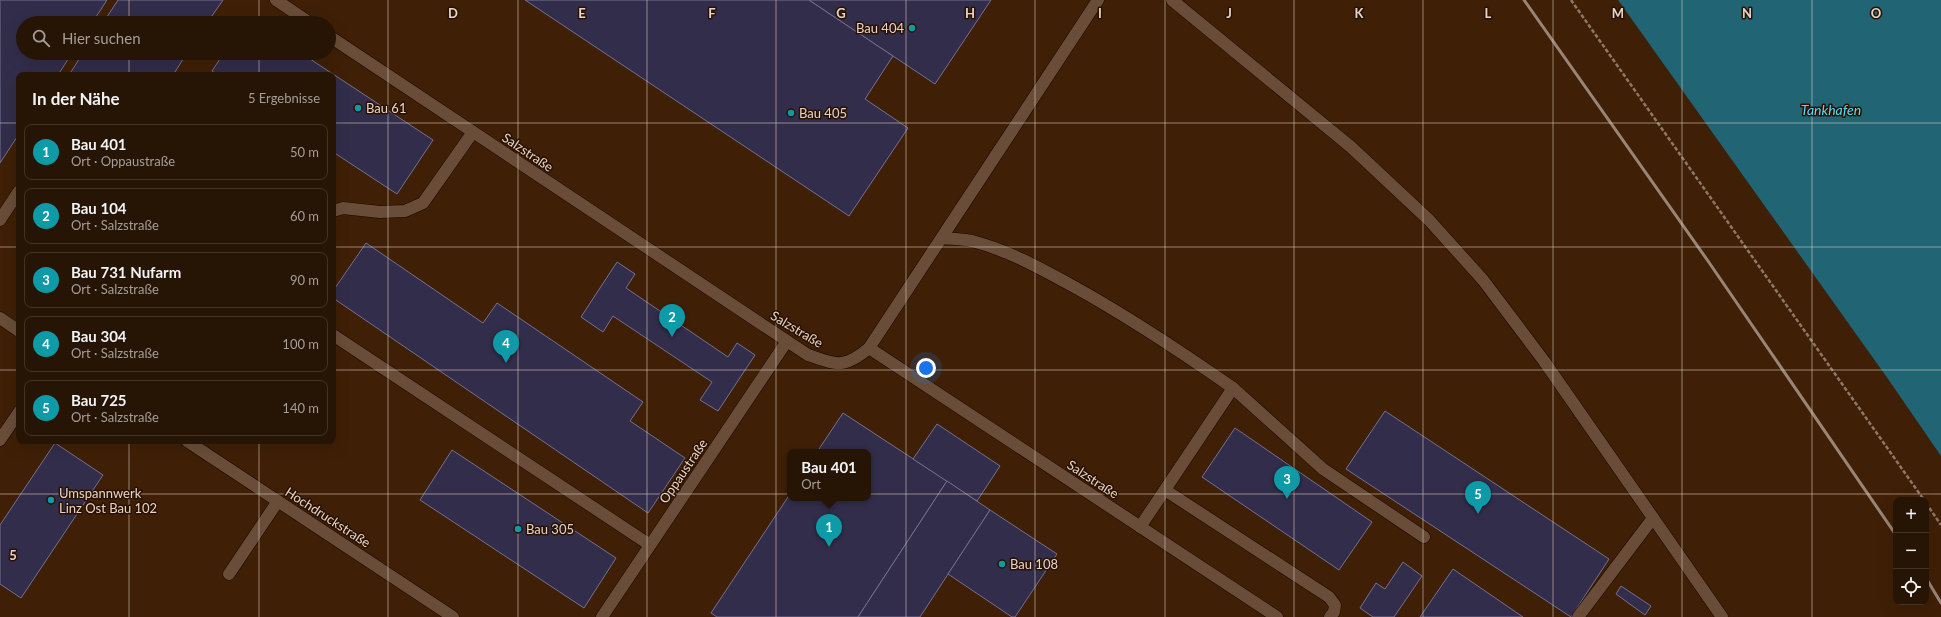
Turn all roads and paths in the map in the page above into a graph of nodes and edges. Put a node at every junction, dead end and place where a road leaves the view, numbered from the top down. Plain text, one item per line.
1 (276, 0) edge
2 (1098, 0) edge
3 (1172, 0) edge
4 (1571, 0) edge
5 (300, 16) edge
6 (336, 41) edge
7 (473, 132) junction
8 (16, 196) edge
9 (336, 210) edge
10 (0, 220) edge
11 (942, 238) junction
12 (0, 318) edge
13 (16, 329) edge
14 (336, 337) edge
15 (787, 341) junction
16 (869, 348) junction
17 (1233, 388) junction
18 (16, 416) edge
19 (0, 440) edge
20 (192, 444) edge
21 (1165, 490) junction
22 (1922, 497) edge
23 (278, 501) junction
24 (1929, 507) edge
25 (1653, 518) junction
26 (1941, 525) edge
27 (1140, 527) junction
28 (1424, 537) dead end
29 (650, 545) junction
30 (229, 574) dead end
31 (453, 617) edge
32 (602, 617) edge
33 (1277, 617) edge
34 (1330, 617) edge
35 (1578, 617) edge
36 (1722, 617) edge

1 - 5 street
2 - 11 street
3 - 25 street
4 - 22 path
6 - 7 street, Salzstraße
7 - 9 street
7 - 15 street, Salzstraße
8 - 10 street
11 - 16 street
11 - 17 street
12 - 13 street
14 - 29 street
15 - 16 street, Salzstraße
15 - 29 street, Oppaustraße
16 - 27 street, Salzstraße
17 - 21 street
17 - 28 street
18 - 19 street
20 - 23 street, Hochdruckstraße
21 - 27 street
21 - 34 street
23 - 30 street
23 - 31 street, Hochdruckstraße
24 - 26 path
25 - 35 street
25 - 36 street
27 - 33 street, Salzstraße
29 - 32 street, Oppaustraße

